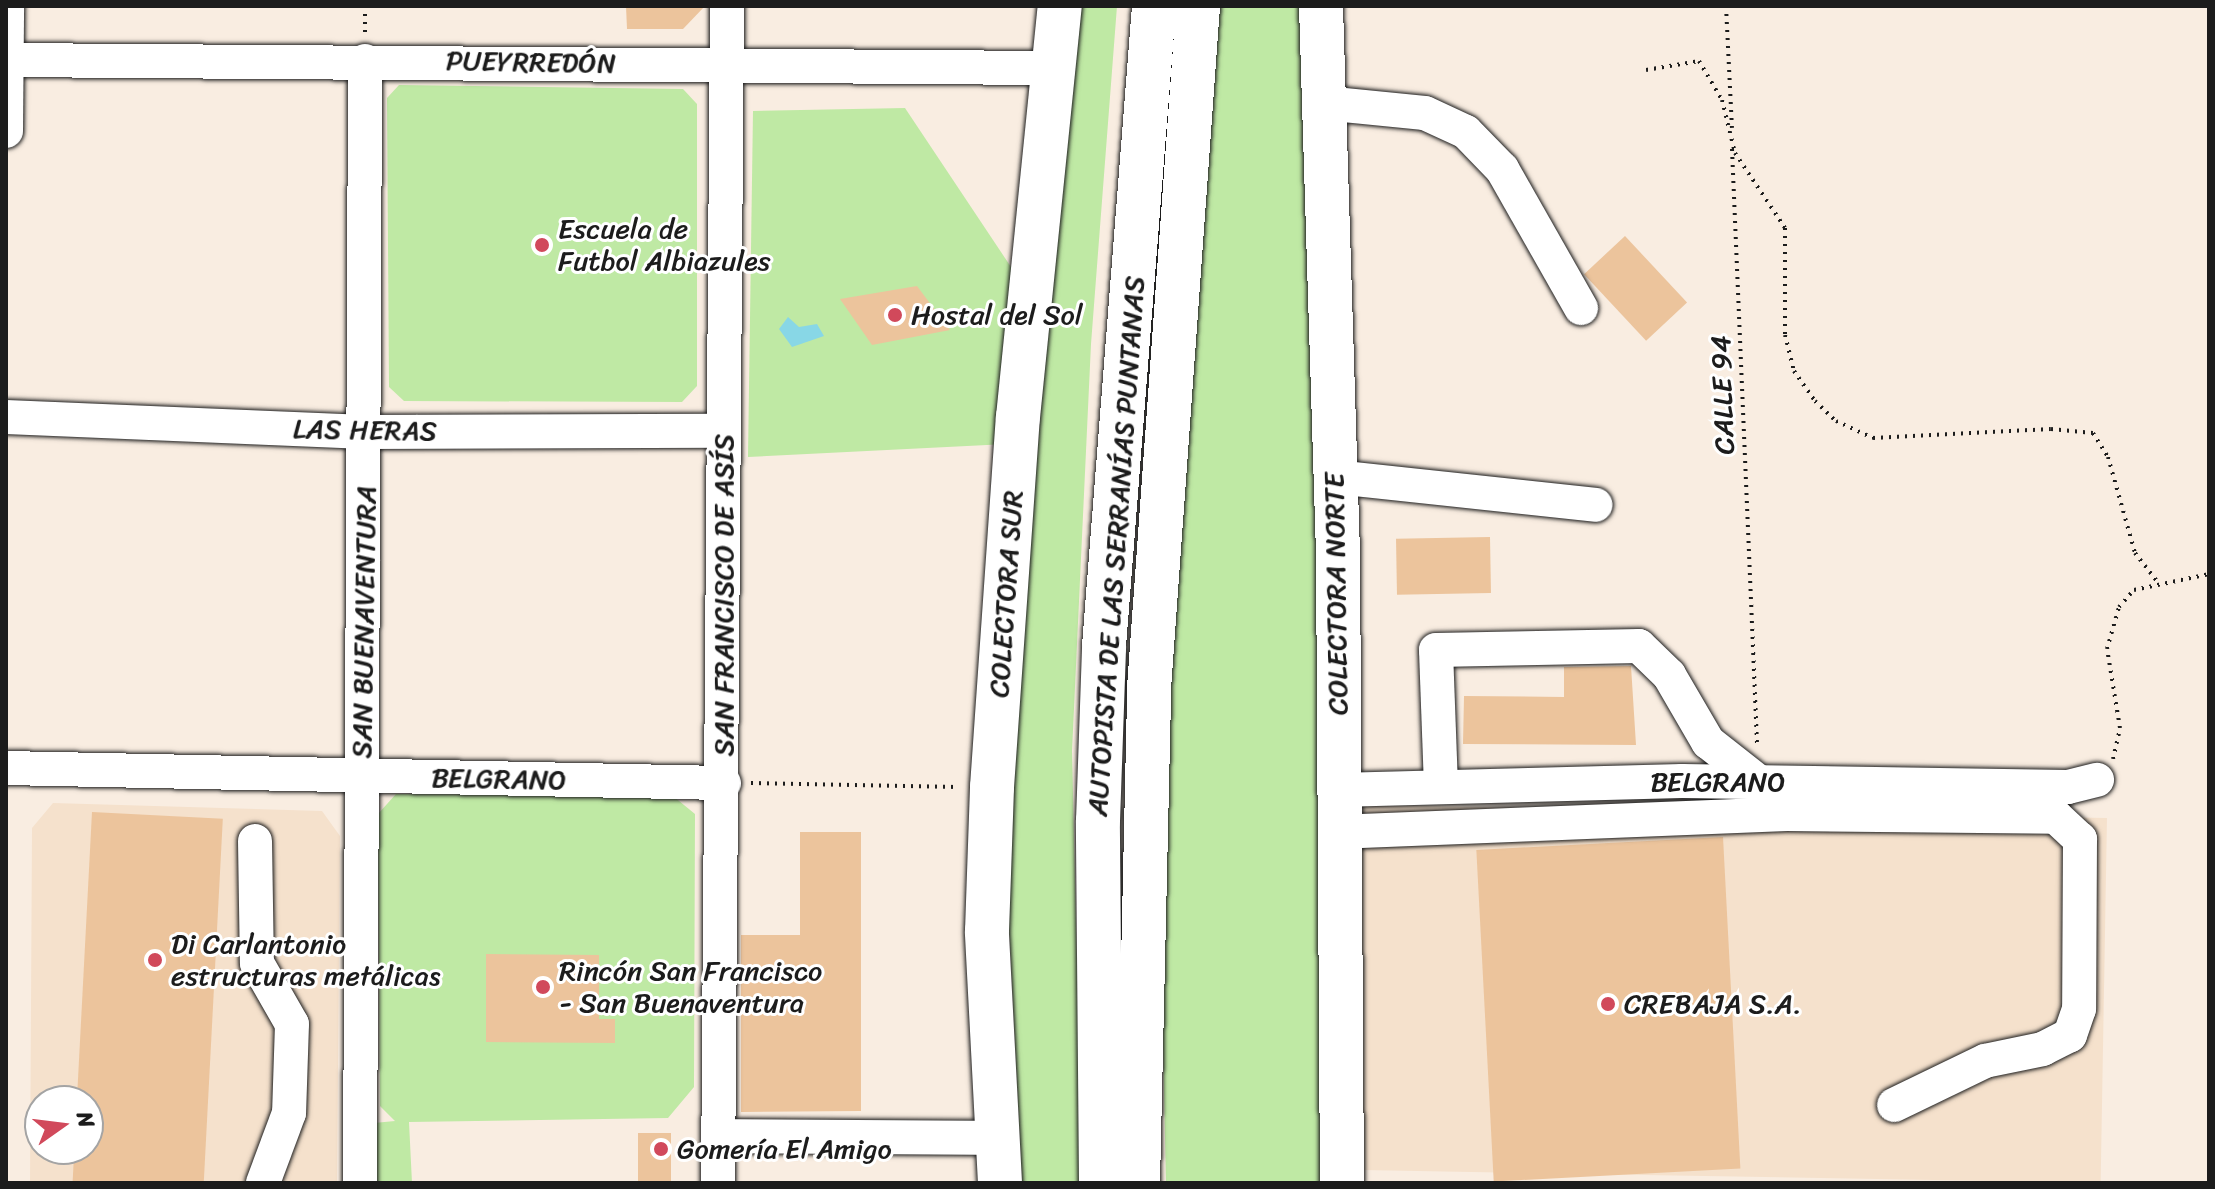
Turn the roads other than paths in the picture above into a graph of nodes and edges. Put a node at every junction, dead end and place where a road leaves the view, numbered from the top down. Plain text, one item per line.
1 (7, 6) edge
2 (727, 6) edge
3 (1060, 6) edge
4 (1154, 6) edge
5 (1198, 6) edge
6 (1321, 6) edge
7 (6, 60) edge
8 (365, 61) junction
9 (727, 64) junction
10 (1056, 68) junction
11 (1324, 103) junction
12 (6, 131) edge
13 (1581, 308) dead end
14 (6, 417) edge
15 (724, 431) junction
16 (366, 432) junction
17 (1335, 477) junction
18 (1595, 505) dead end
19 (6, 768) edge
20 (363, 777) junction
21 (2097, 780) road end
22 (1759, 782) junction
23 (724, 783) junction
24 (1441, 787) junction
25 (1336, 811) junction
26 (255, 841) dead end
27 (1894, 1105) dead end
28 (719, 1136) junction
29 (997, 1138) junction
30 (263, 1183) edge
31 (360, 1183) edge
32 (718, 1183) edge
33 (1000, 1183) edge
34 (1101, 1183) edge
35 (1138, 1183) edge
36 (1342, 1183) edge

1 - 7 street
2 - 9 street, SAN FRANCISCO DE ASÍS
3 - 10 main road, COLECTORA SUR
4 - 34 main road, AUTOPISTA DE LAS SERRANÍAS PUNTANAS
5 - 35 main road, AUTOPISTA DE LAS SERRANÍAS PUNTANAS
6 - 11 main road, COLECTORA NORTE
7 - 8 street, PUEYRREDÓN
7 - 12 street
8 - 9 street, PUEYRREDÓN
8 - 16 street, SAN BUENAVENTURA
9 - 10 street, PUEYRREDÓN
9 - 15 street, SAN FRANCISCO DE ASÍS
10 - 29 main road, COLECTORA SUR
11 - 13 street
11 - 17 main road, COLECTORA NORTE
14 - 16 street, LAS HERAS
15 - 16 street, LAS HERAS
15 - 23 street, SAN FRANCISCO DE ASÍS
16 - 20 street, SAN BUENAVENTURA
17 - 18 street
17 - 25 main road, COLECTORA NORTE
19 - 20 street, BELGRANO
20 - 23 street, BELGRANO
20 - 31 street, SAN BUENAVENTURA
21 - 22 street, BELGRANO
22 - 24 street, BELGRANO
22 - 24 street
23 - 28 street, SAN FRANCISCO DE ASÍS
24 - 25 street, BELGRANO
25 - 27 street
25 - 36 main road, COLECTORA NORTE
26 - 30 street
28 - 29 street
28 - 32 street, SAN FRANCISCO DE ASÍS
29 - 33 main road, COLECTORA SUR

